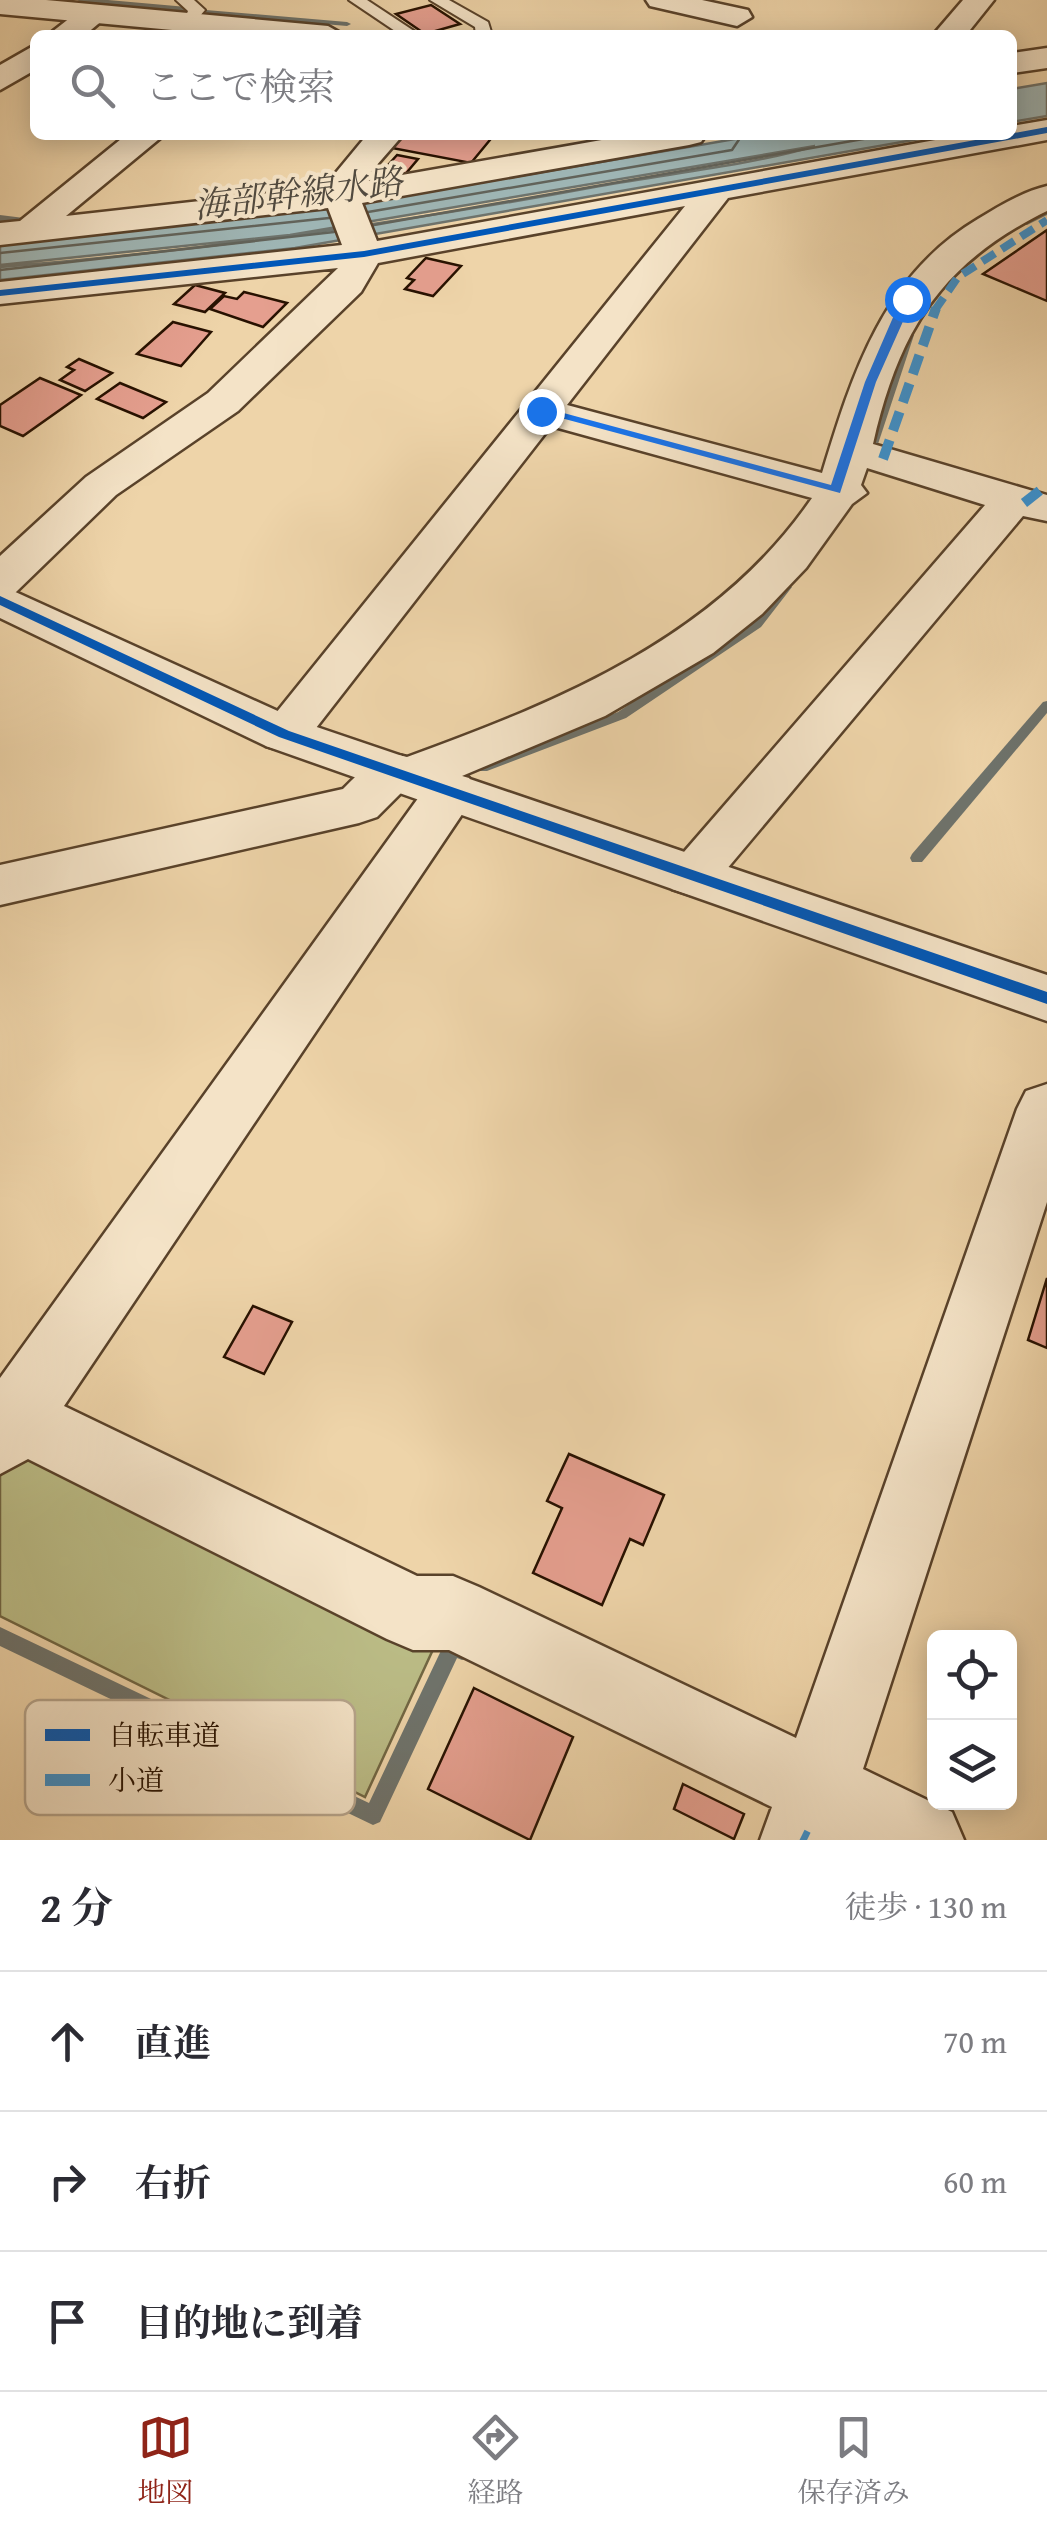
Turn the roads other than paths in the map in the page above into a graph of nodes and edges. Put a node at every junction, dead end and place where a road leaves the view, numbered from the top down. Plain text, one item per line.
1 (357, 0) edge
2 (438, 0) edge
3 (662, 0) edge
4 (979, 0) edge
5 (0, 5) edge
6 (186, 11) edge
7 (95, 14) junction
8 (736, 17) edge
9 (71, 30) edge
10 (265, 30) edge
11 (404, 30) edge
12 (483, 30) edge
13 (953, 30) edge
14 (1047, 58) edge
15 (30, 59) edge
16 (1017, 62) edge
17 (0, 80) edge
18 (1047, 130) edge
19 (1017, 136) edge
20 (141, 140) edge
21 (382, 140) edge
22 (662, 140) edge
23 (993, 140) edge
24 (715, 192) junction
25 (1047, 197) edge
26 (343, 199) junction
27 (15, 234) edge
28 (362, 250) junction
29 (0, 293) edge
30 (541, 411) junction
31 (843, 478) junction
32 (1030, 504) edge
33 (0, 582) edge
34 (0, 600) edge
35 (284, 734) junction
36 (406, 775) junction
37 (0, 848) edge
38 (691, 875) junction
39 (0, 884) edge
40 (1047, 998) edge
41 (1047, 1109) edge
42 (5, 1423) edge
43 (808, 1814) edge
44 (924, 1840) edge

1 - 11 lane
2 - 12 lane
3 - 8 street
4 - 13 street
5 - 7 street
6 - 7 street
6 - 10 street
7 - 9 street
14 - 16 street
15 - 17 street
18 - 19 street
20 - 27 street
21 - 26 street
22 - 26 street
23 - 24 street
24 - 28 street
24 - 30 street
25 - 31 street
26 - 27 street
26 - 28 street
28 - 29 street
28 - 33 street
30 - 31 street
30 - 35 street
31 - 32 street
31 - 36 street
32 - 38 street
34 - 35 street
35 - 36 street
36 - 37 street
36 - 38 street
36 - 39 street
36 - 42 street
38 - 40 street
41 - 43 street
42 - 43 street
43 - 44 street

